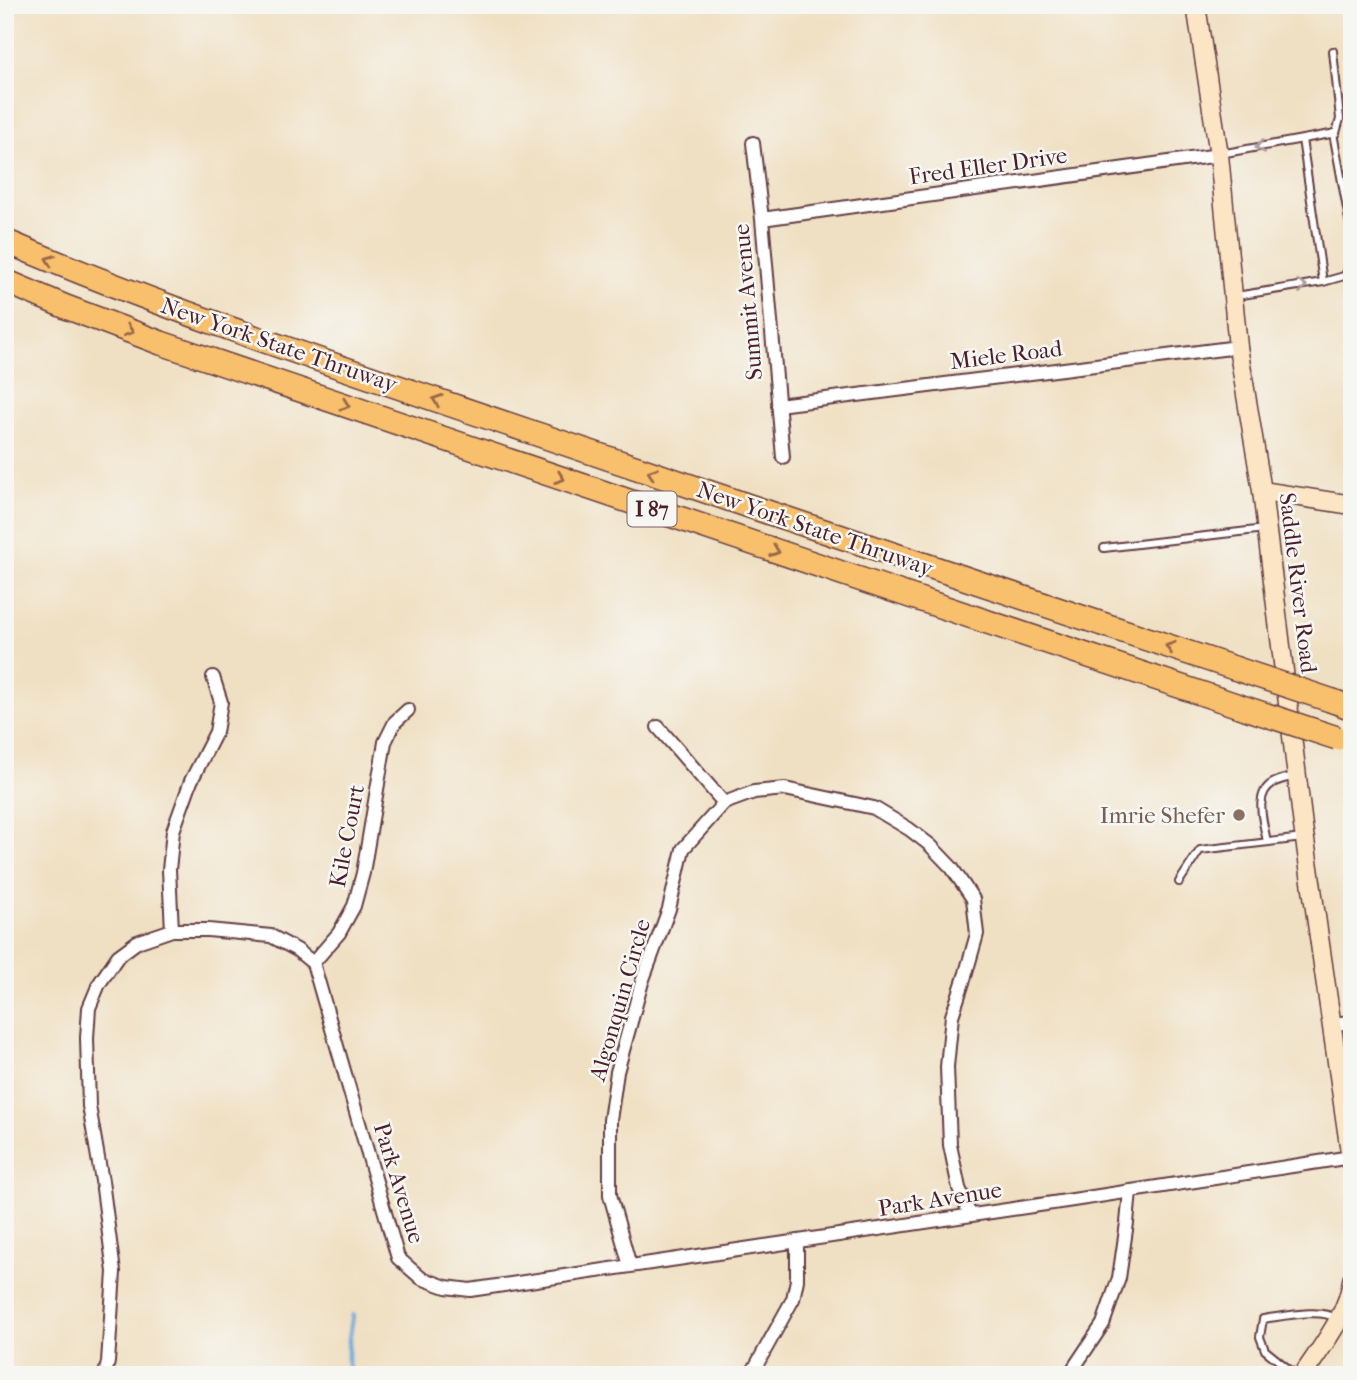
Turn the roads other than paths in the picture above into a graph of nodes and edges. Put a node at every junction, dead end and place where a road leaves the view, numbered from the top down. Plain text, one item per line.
1 (1196, 5) edge
2 (1333, 51) dead end
3 (1333, 133) junction
4 (1302, 139) junction
5 (753, 143) dead end
6 (1219, 155) junction
7 (762, 219) junction
8 (1352, 236) edge
9 (6, 241) edge
10 (1352, 265) edge
11 (5, 281) edge
12 (1322, 282) junction
13 (1234, 296) junction
14 (1238, 347) junction
15 (778, 405) junction
16 (783, 457) dead end
17 (1262, 491) junction
18 (1352, 505) edge
19 (1267, 528) junction
20 (1104, 548) dead end
21 (213, 677) dead end
22 (1342, 705) edge
23 (408, 710) dead end
24 (658, 727) dead end
25 (1344, 741) edge
26 (1297, 775) junction
27 (724, 803) junction
28 (1305, 838) junction
29 (1267, 842) junction
30 (1179, 882) dead end
31 (172, 930) junction
32 (313, 963) junction
33 (1352, 1021) edge
34 (1332, 1025) junction
35 (1351, 1162) edge
36 (1130, 1191) junction
37 (970, 1216) junction
38 (797, 1241) junction
39 (630, 1266) junction
40 (1352, 1280) edge
41 (1343, 1317) edge
42 (105, 1375) edge
43 (751, 1375) edge
44 (1069, 1375) edge
45 (1296, 1375) edge
46 (1304, 1375) edge

1 - 6 main road, Saddle River Road
2 - 3 lane
3 - 4 lane
3 - 8 lane
4 -> 6 lane
4 - 12 lane
5 - 7 street, Summit Avenue
6 - 7 street, Fred Eller Drive
6 - 13 main road, Saddle River Road
7 - 15 street, Summit Avenue
22 -> 9 highway, New York State Thruway / I 87, bridge
10 - 12 lane
11 -> 25 highway, New York State Thruway / I 87, bridge
13 -> 12 lane
13 - 14 main road, Saddle River Road
14 - 15 street, Miele Road
14 - 17 main road, Saddle River Road
15 - 16 street, Summit Avenue
17 - 18 main road
17 - 19 main road, Saddle River Road
19 - 20 lane
19 - 26 main road, Saddle River Road
21 - 31 street
23 - 32 street, Kile Court
24 - 27 street
26 - 28 main road, Saddle River Road
26 - 29 lane
27 - 37 street, Algonquin Circle
27 - 39 street, Algonquin Circle
28 - 29 lane
28 - 34 main road, Saddle River Road
29 - 30 lane
31 - 32 street
31 - 42 street
32 - 39 street, Park Avenue
33 - 34 street
34 - 35 main road, Saddle River Road
35 - 36 street, Park Avenue
36 - 37 street, Park Avenue
36 - 44 street
37 - 38 street, Park Avenue
38 - 39 street, Park Avenue
38 - 43 street
40 - 41 main road
41 - 45 lane
41 - 46 main road

